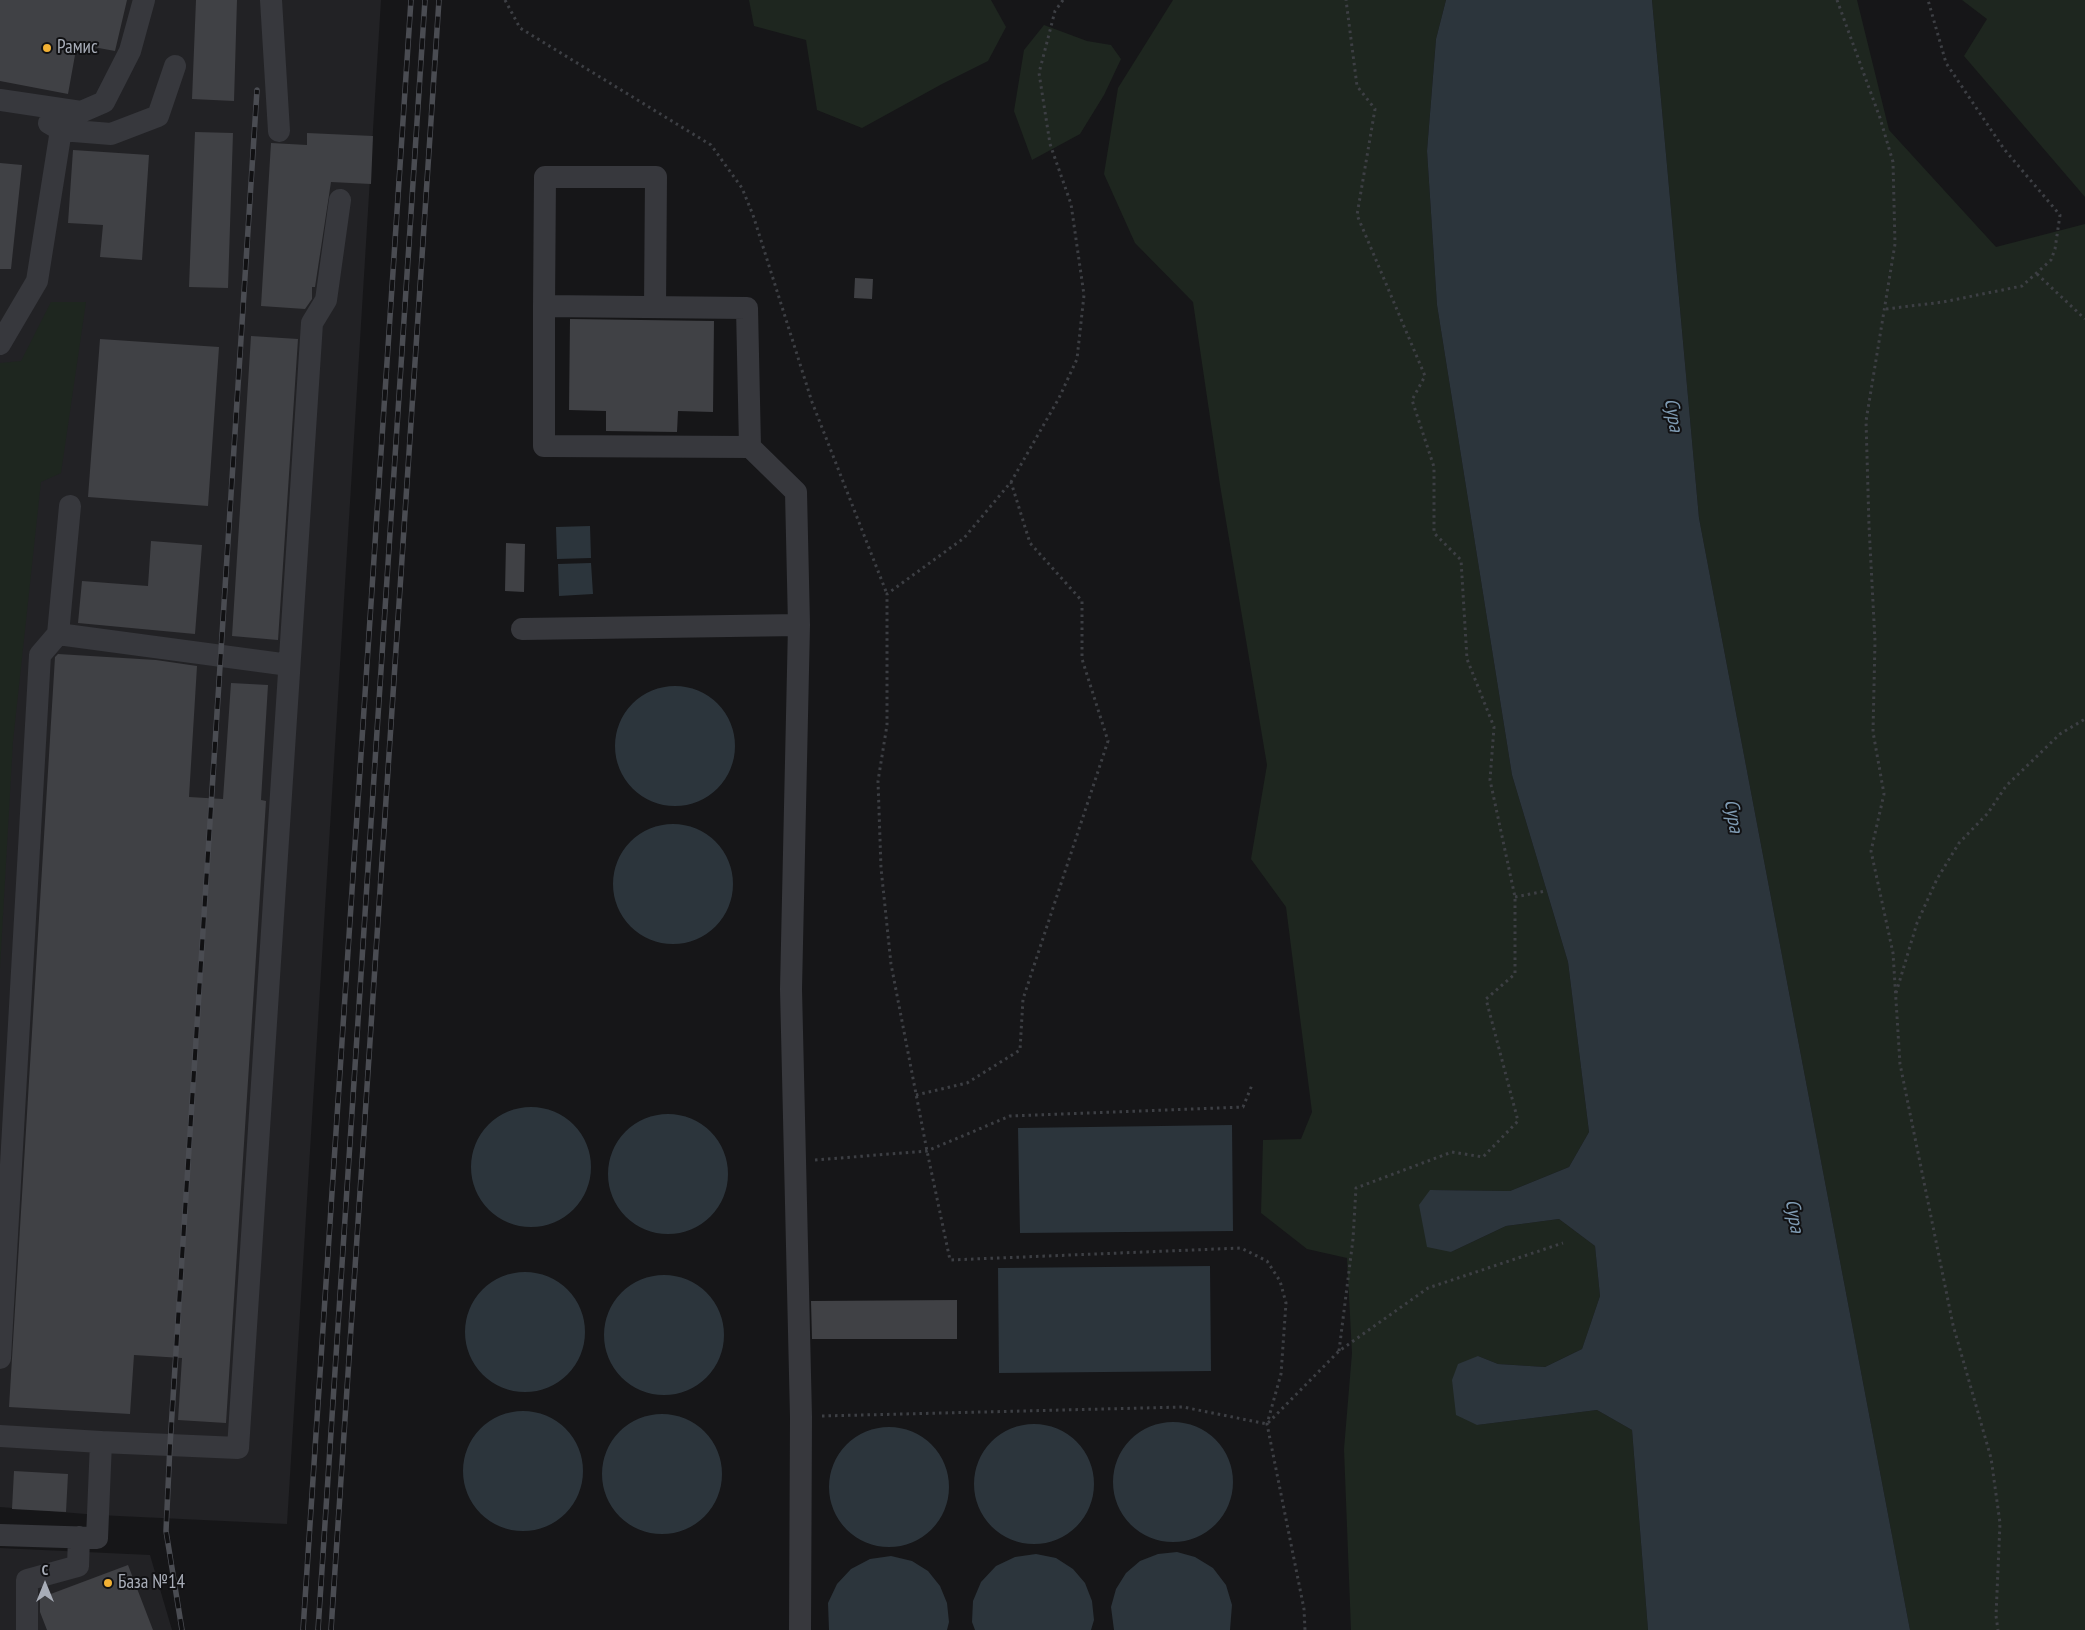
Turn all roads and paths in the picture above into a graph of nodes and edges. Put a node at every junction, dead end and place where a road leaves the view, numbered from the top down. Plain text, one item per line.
1 (144, 0) edge
2 (271, 0) edge
3 (505, 0) edge
4 (1063, 0) edge
5 (1346, 0) edge
6 (1837, 0) edge
7 (1928, 0) edge
8 (175, 66) dead end
9 (8, 101) edge
10 (61, 130) junction
11 (279, 130) dead end
12 (340, 200) dead end
13 (2036, 274) junction
14 (544, 306) junction
15 (655, 307) junction
16 (1886, 309) junction
17 (2085, 319) edge
18 (0, 344) edge
19 (750, 447) junction
20 (1011, 482) junction
21 (70, 506) dead end
22 (887, 594) junction
23 (799, 625) junction
24 (522, 629) dead end
25 (58, 634) junction
26 (290, 665) junction
27 (2085, 719) edge
28 (1546, 891) dead end
29 (1515, 897) junction
30 (1895, 996) junction
31 (1252, 1085) dead end
32 (916, 1094) junction
33 (927, 1151) junction
34 (795, 1162) junction
35 (1562, 1243) dead end
36 (1339, 1351) junction
37 (0, 1358) edge
38 (801, 1417) junction
39 (1267, 1424) junction
40 (0, 1436) edge
41 (101, 1442) junction
42 (0, 1535) edge
43 (88, 1538) junction
44 (27, 1630) edge
45 (800, 1630) edge
46 (1305, 1630) edge
47 (1998, 1630) edge

1 - 9 street
2 - 11 street
3 - 22 path
4 - 20 path
5 - 29 path
6 - 16 path
7 - 13 path
8 - 10 street
9 - 10 street
10 - 18 street
12 - 26 street
13 - 16 path
13 - 17 path
14 - 15 street
14 - 15 street
14 - 19 street
15 - 19 street
16 - 30 path
19 - 23 street
20 - 22 path
20 - 32 path
21 - 25 street
22 - 32 path
23 - 24 street
23 - 34 street
25 - 26 street
25 - 37 street
26 - 41 street
27 - 30 path
28 - 29 path
29 - 36 path
30 - 47 path
31 - 33 path
32 - 33 path
33 - 34 path
33 - 39 path
34 - 38 street
35 - 36 path
36 - 39 path
38 - 39 path
38 - 45 street
39 - 46 path
40 - 41 street
41 - 43 street
42 - 43 street
43 - 44 street

